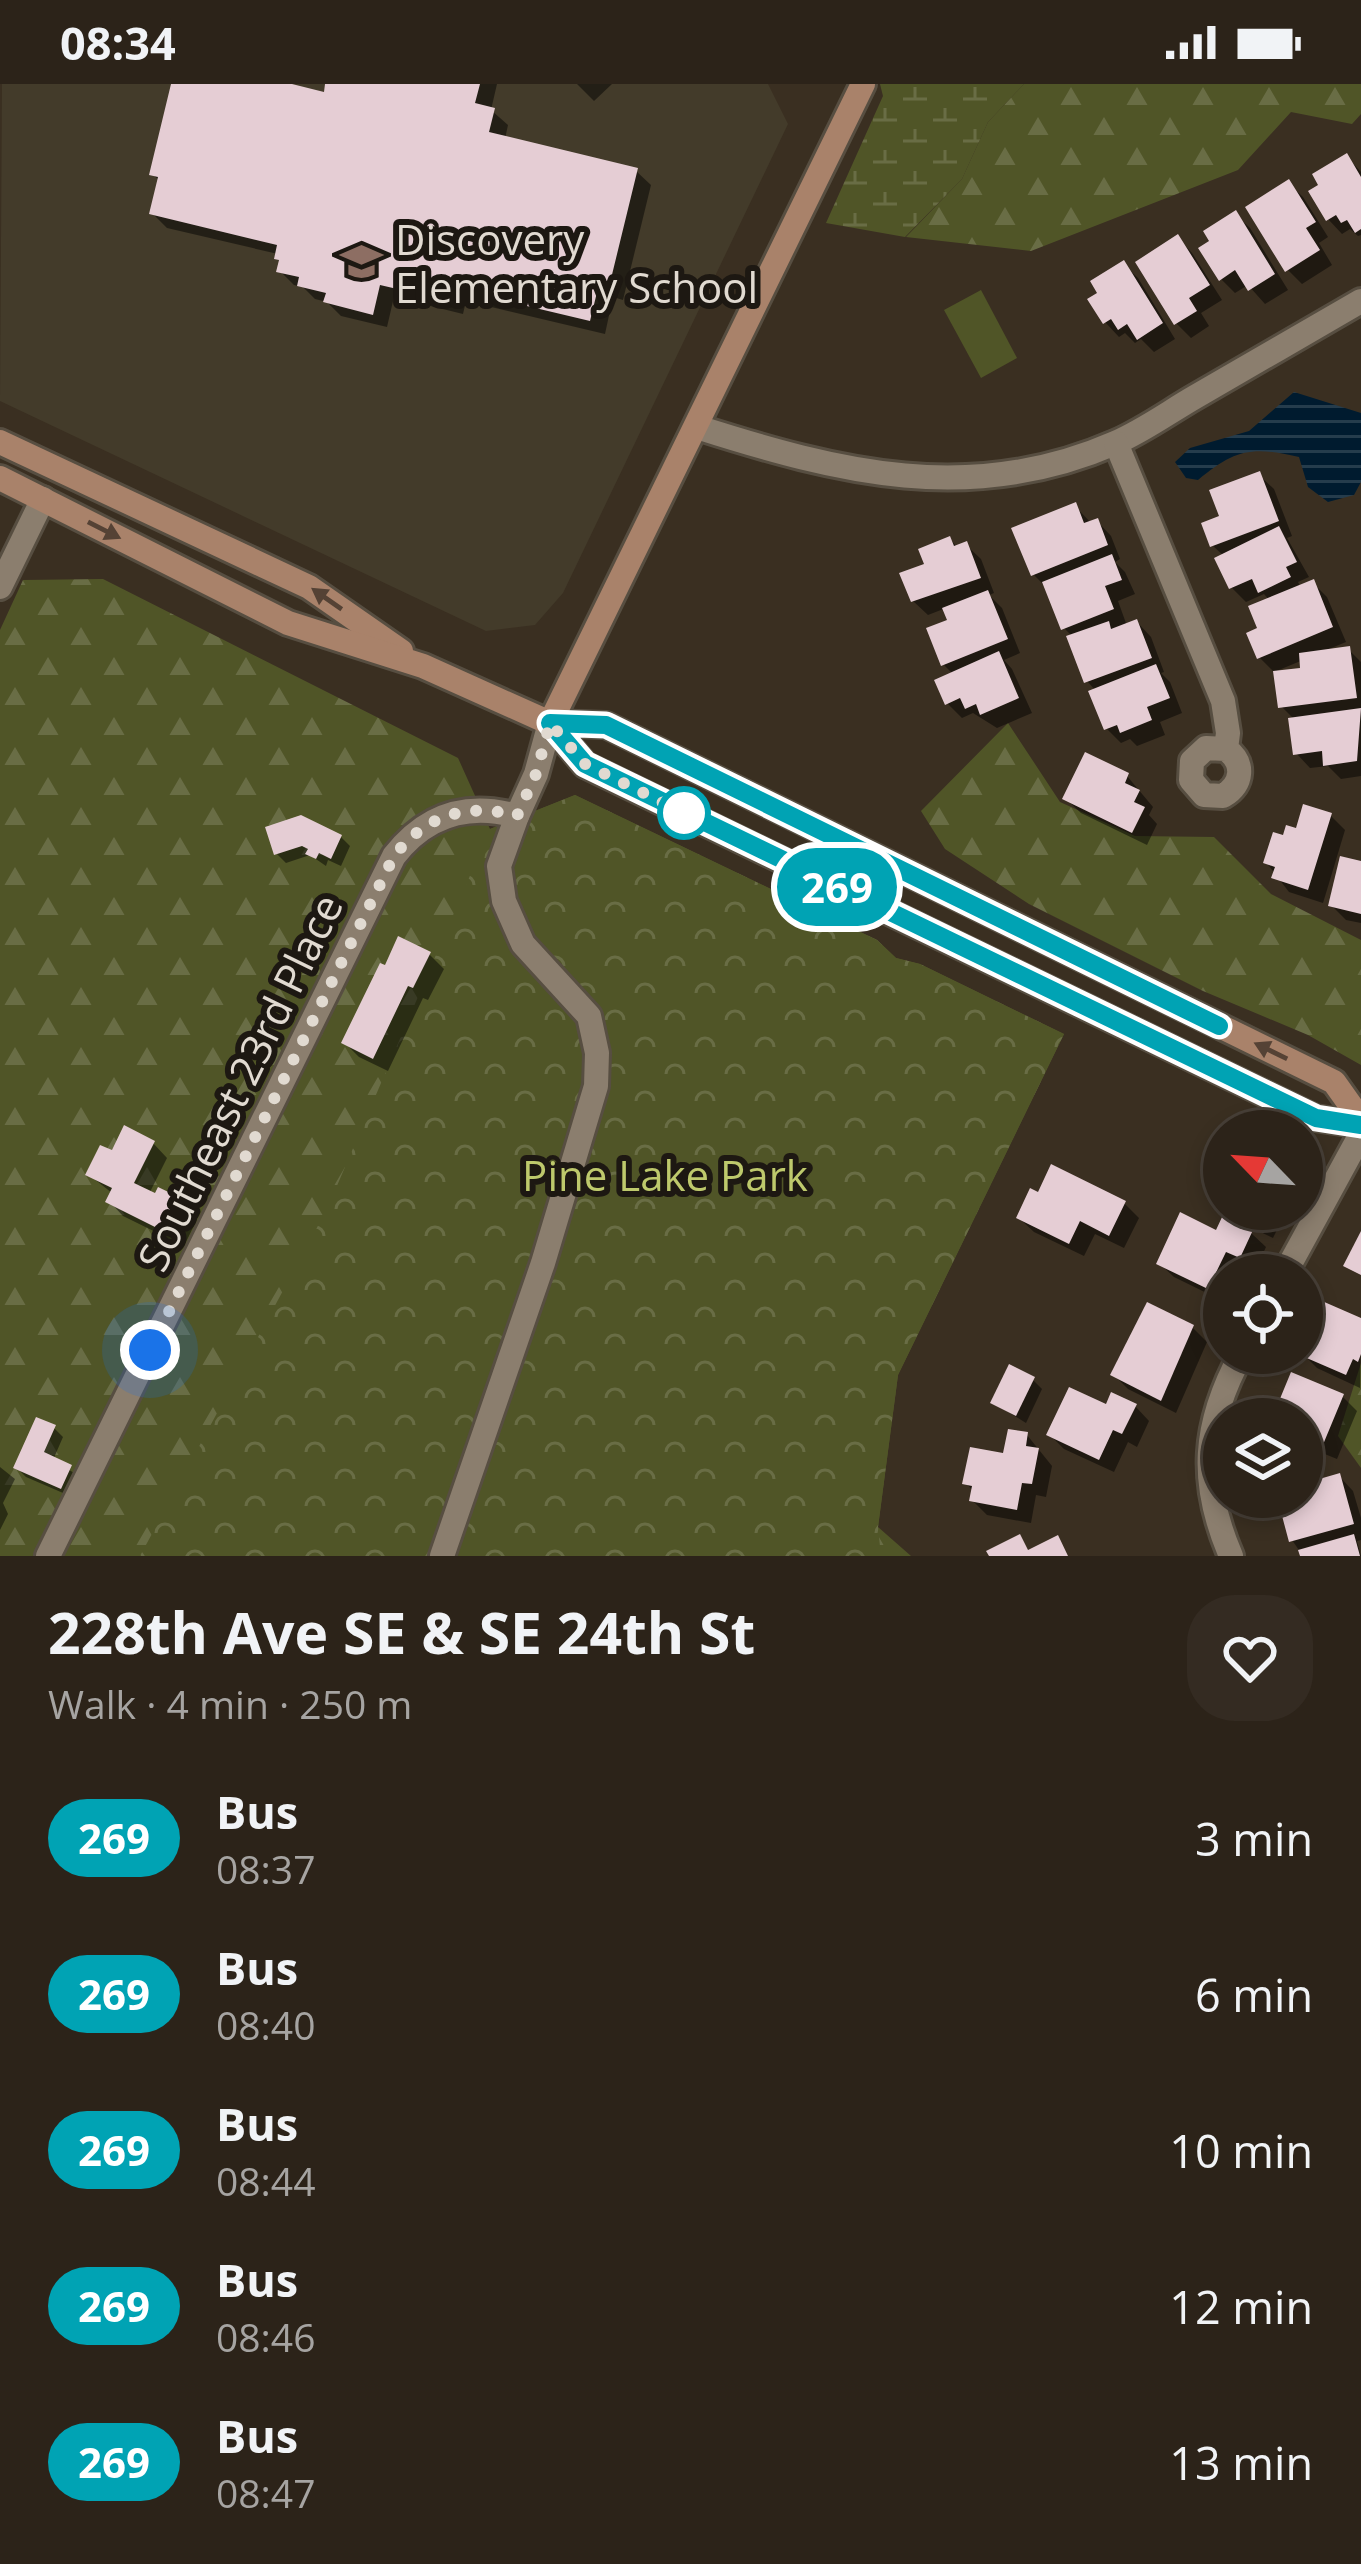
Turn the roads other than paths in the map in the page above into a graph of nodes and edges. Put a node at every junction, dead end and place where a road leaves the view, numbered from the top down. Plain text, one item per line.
1 (863, 84) edge
2 (1361, 301) edge
3 (697, 427) junction
4 (0, 442) edge
5 (1116, 442) junction
6 (0, 478) edge
7 (43, 499) junction
8 (0, 587) edge
9 (423, 666) junction
10 (550, 723) junction
11 (1226, 749) dead end
12 (517, 816) junction
13 (1101, 969) junction
14 (1080, 1004) junction
15 (1361, 1126) edge
16 (1295, 1254) edge
17 (1232, 1374) edge
18 (48, 1556) edge
19 (442, 1556) edge
20 (1232, 1556) edge

1 - 3 main road
2 - 5 street
3 - 5 street
3 - 10 main road
9 -> 4 main road
5 - 11 street
6 - 7 main road
7 - 8 street
7 -> 9 main road
9 - 10 main road
10 - 12 street
10 - 13 main road
10 - 14 main road
12 - 18 street, Southeast 23rd Place
12 - 19 street
13 - 14 main road
15 -> 13 main road
14 - 15 main road
15 - 16 street
17 - 20 street

